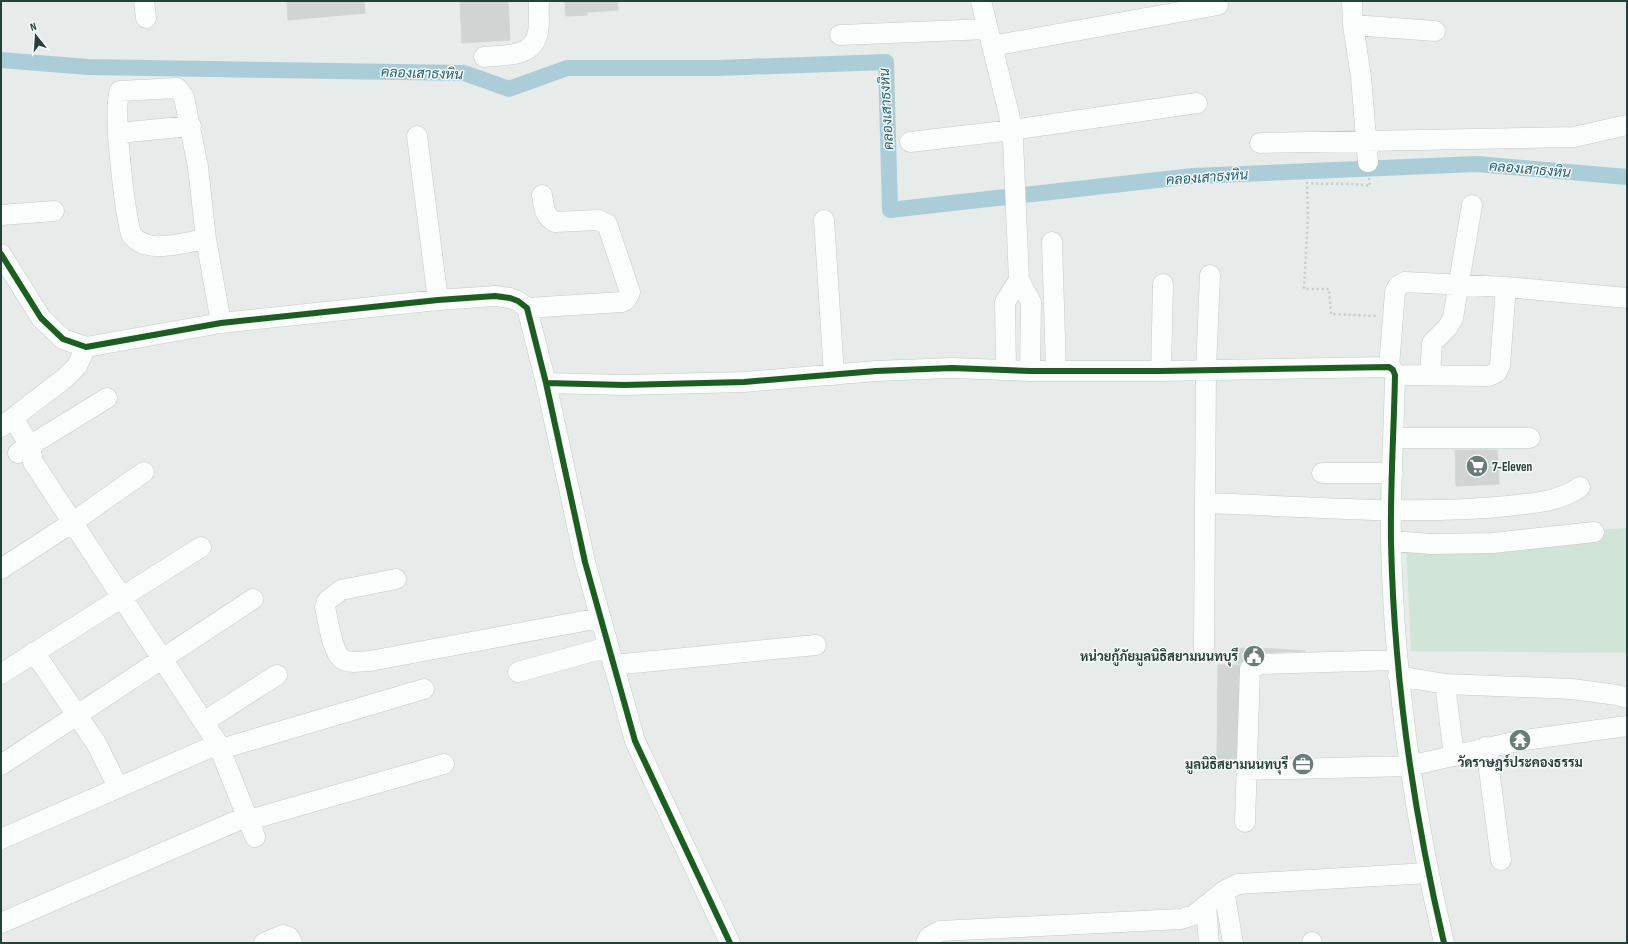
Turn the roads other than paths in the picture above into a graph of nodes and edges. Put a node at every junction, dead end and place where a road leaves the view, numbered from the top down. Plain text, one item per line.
1 (539, 1) edge
2 (981, 1) edge
3 (1352, 1) edge
4 (1218, 5) dead end
5 (1353, 24) junction
6 (1435, 30) dead end
7 (840, 35) dead end
8 (990, 37) junction
9 (484, 57) dead end
10 (1197, 103) dead end
11 (1627, 125) edge
12 (191, 126) junction
13 (1012, 130) junction
14 (118, 133) junction
15 (417, 136) dead end
16 (910, 142) dead end
17 (1365, 142) junction
18 (1260, 143) dead end
19 (1368, 162) dead end
20 (542, 195) dead end
21 (1472, 205) dead end
22 (54, 211) dead end
23 (1, 215) edge
24 (824, 220) dead end
25 (206, 239) junction
26 (1052, 242) dead end
27 (1, 254) edge
28 (1210, 275) dead end
29 (1019, 280) junction
30 (1163, 284) dead end
31 (1458, 284) junction
32 (1506, 287) junction
33 (1627, 298) edge
34 (438, 300) junction
35 (527, 308) junction
36 (221, 323) junction
37 (86, 347) junction
38 (1006, 370) junction
39 (1056, 370) junction
40 (1206, 370) junction
41 (1030, 371) junction
42 (1161, 371) junction
43 (1392, 371) junction
44 (834, 375) junction
45 (1430, 375) junction
46 (546, 384) junction
47 (107, 398) dead end
48 (5, 425) edge
49 (1394, 438) junction
50 (1530, 438) dead end
51 (27, 454) junction
52 (144, 472) dead end
53 (1393, 472) junction
54 (1322, 473) dead end
55 (1580, 488) dead end
56 (1205, 503) junction
57 (1391, 509) junction
58 (73, 522) junction
59 (1594, 532) dead end
60 (1391, 541) junction
61 (201, 547) dead end
62 (1, 569) edge
63 (396, 579) dead end
64 (121, 597) junction
65 (253, 599) dead end
66 (600, 618) junction
67 (816, 645) dead end
68 (1204, 649) dead end
69 (34, 652) junction
70 (610, 656) junction
71 (162, 660) junction
72 (1397, 668) junction
73 (518, 672) dead end
74 (1, 674) edge
75 (277, 675) dead end
76 (1445, 684) junction
77 (424, 689) dead end
78 (1627, 698) edge
79 (77, 716) junction
80 (205, 721) junction
81 (1627, 726) edge
82 (220, 747) junction
83 (1486, 747) junction
84 (1454, 756) junction
85 (444, 764) dead end
86 (1, 765) edge
87 (1409, 766) junction
88 (1246, 770) junction
89 (118, 787) junction
90 (1245, 822) dead end
91 (251, 825) junction
92 (1, 839) edge
93 (1501, 860) dead end
94 (1428, 873) junction
95 (1224, 891) junction
96 (1206, 905) junction
97 (1, 923) edge
98 (1054, 934) edge
99 (264, 943) edge
100 (292, 943) edge
101 (730, 943) edge
102 (926, 943) edge
103 (1209, 943) edge
104 (1232, 943) edge
105 (1444, 943) edge

1 - 9 street
2 - 8 street
3 - 5 street
4 - 8 street
5 - 6 street
5 - 17 street
7 - 8 street
8 - 13 street
10 - 13 street
11 - 17 street
12 - 14 street
12 - 14 street
12 - 25 street
13 - 16 street
13 - 29 street
14 - 25 street
15 - 34 street
17 - 18 street
17 - 19 street
20 - 35 street
21 - 31 street
22 - 23 street
24 - 44 street
25 - 36 street
26 - 39 street
27 - 37 street
28 - 40 street
29 - 38 street
29 - 41 street
30 - 42 street
31 - 32 street
31 - 43 street
31 - 45 street
32 - 33 street
32 - 45 street
34 - 35 street
34 - 36 street
35 - 46 street
36 - 37 street
37 - 48 street
38 - 41 street
38 - 44 street
39 - 41 street
39 - 42 street
40 - 42 street
40 - 43 street
40 - 56 street
43 - 45 street
43 - 49 street
44 - 46 street
46 - 66 street
47 - 51 street
48 - 51 street
49 - 50 street
49 - 53 street
51 - 58 street
52 - 58 street
53 - 54 street
53 - 57 street
55 - 57 street
56 - 57 street
56 - 68 street
57 - 60 street
58 - 62 street
58 - 64 street
59 - 60 street
60 - 72 street
61 - 64 street
63 - 66 street
64 - 69 street
64 - 71 street
65 - 71 street
66 - 70 street
67 - 70 street
69 - 74 street
69 - 79 street
70 - 73 street
70 - 101 street
71 - 79 street
71 - 80 street
72 - 76 street
72 - 87 street
72 - 88 street
75 - 80 street
76 - 78 street
76 - 84 street
77 - 82 street
79 - 86 street
79 - 89 street
80 - 82 street
81 - 83 street
82 - 89 street
82 - 91 street
83 - 84 street
83 - 93 street
84 - 87 street
85 - 91 street
87 - 88 street
87 - 94 street
88 - 90 street
89 - 92 street
91 - 97 street
94 - 95 street
94 - 105 street
95 - 96 street
95 - 104 street
96 - 98 street
96 - 103 street
98 - 102 street
99 - 100 street

